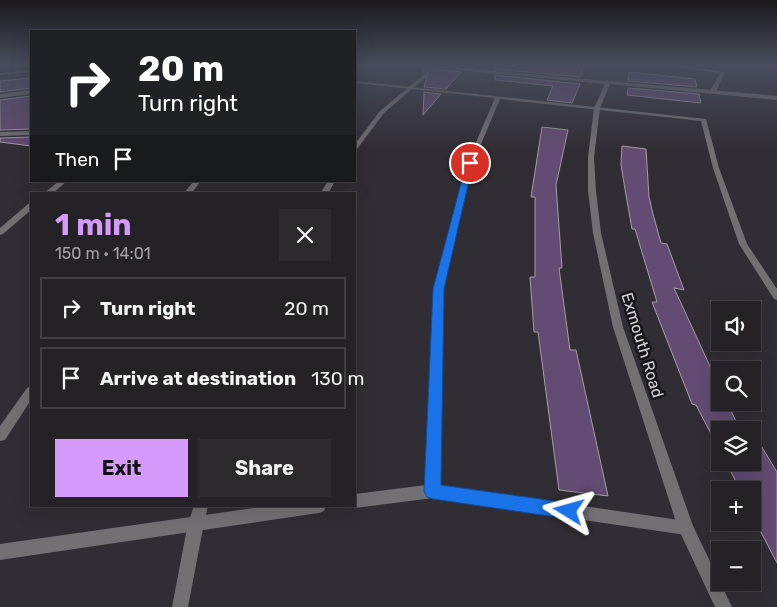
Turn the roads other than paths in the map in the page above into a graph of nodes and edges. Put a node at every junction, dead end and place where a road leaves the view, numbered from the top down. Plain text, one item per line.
1 (21, 93) edge
2 (405, 93) edge
3 (462, 93) edge
4 (604, 93) edge
5 (734, 93) edge
6 (0, 96) edge
7 (498, 97) junction
8 (777, 98) edge
9 (597, 108) junction
10 (30, 133) edge
11 (0, 134) edge
12 (356, 147) edge
13 (63, 182) edge
14 (197, 182) edge
15 (50, 192) edge
16 (189, 192) edge
17 (30, 207) edge
18 (0, 232) edge
19 (777, 297) edge
20 (30, 392) edge
21 (0, 436) edge
22 (433, 491) junction
23 (356, 502) edge
24 (201, 507) edge
25 (312, 507) edge
26 (196, 523) junction
27 (686, 528) junction
28 (0, 552) edge
29 (180, 607) edge
30 (724, 607) edge

1 - 6 street
2 - 12 street
3 - 7 street
4 - 9 street, Exmouth Road
5 - 8 street
7 - 9 street
7 - 22 street
9 - 19 street
9 - 27 street, Exmouth Road
10 - 11 street
13 - 15 street
14 - 16 street
17 - 18 street
20 - 21 street
22 - 23 street
22 - 27 street
24 - 26 street
25 - 26 street
26 - 28 street
26 - 29 street
27 - 30 street, Exmouth Road

